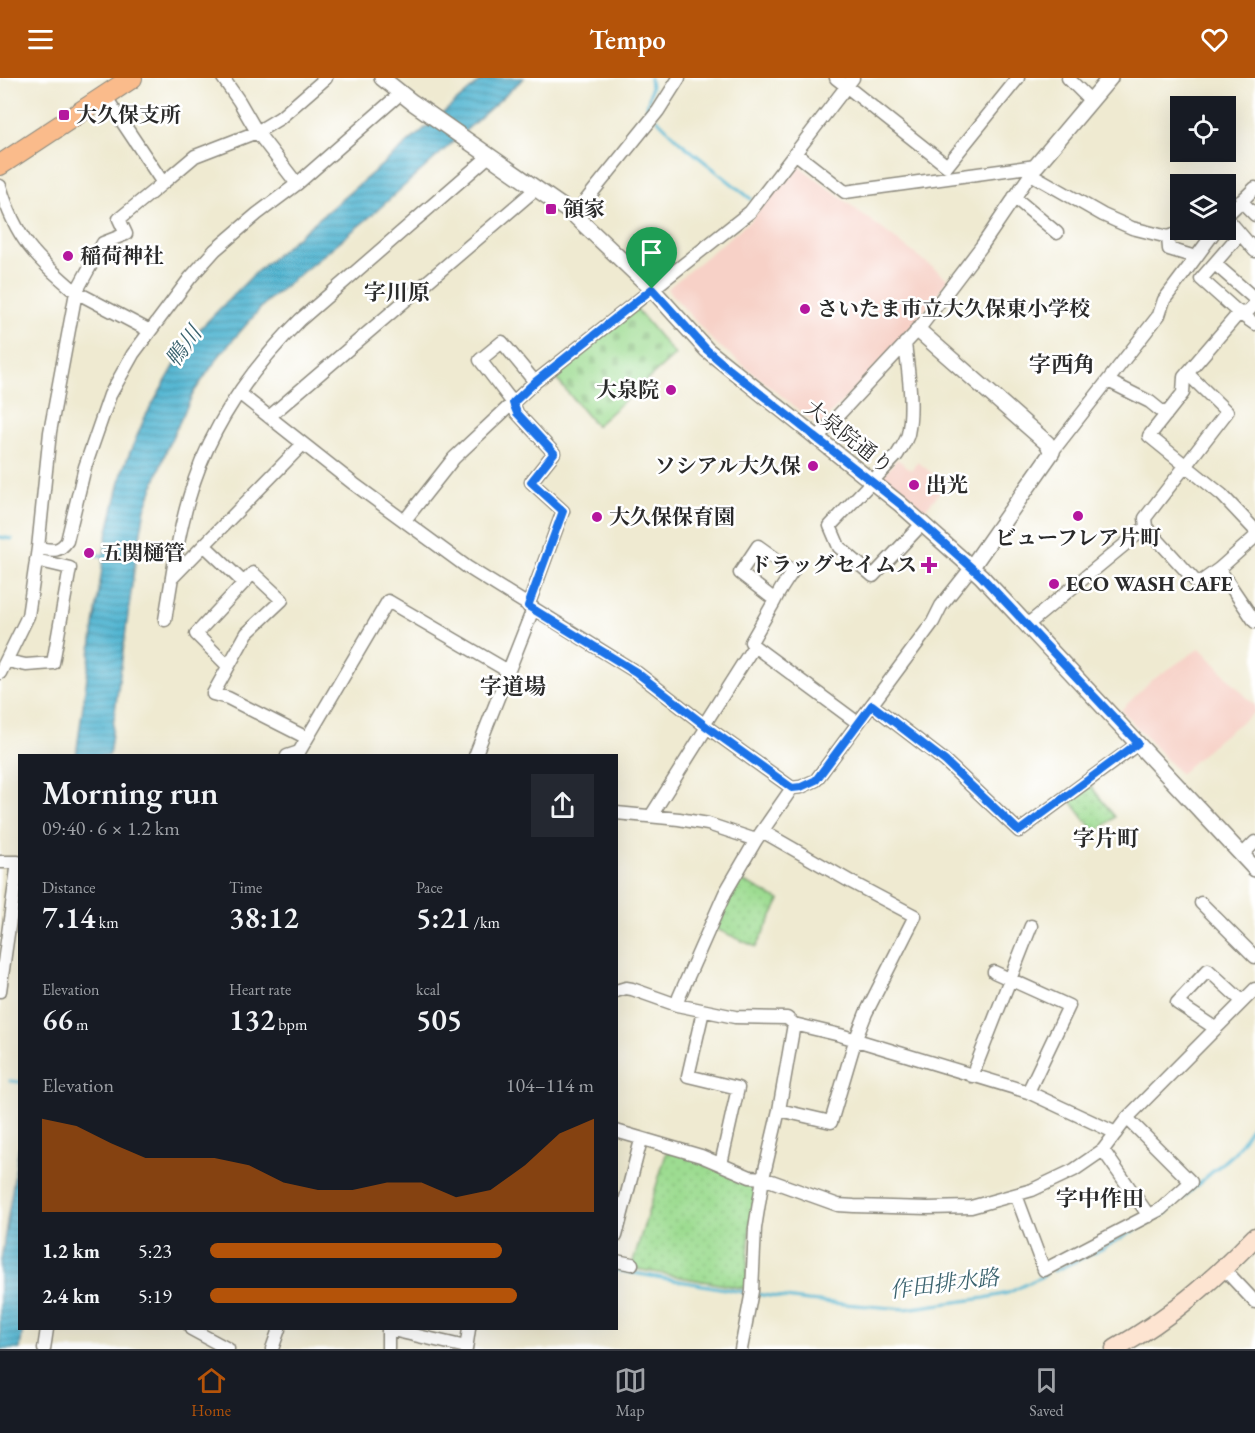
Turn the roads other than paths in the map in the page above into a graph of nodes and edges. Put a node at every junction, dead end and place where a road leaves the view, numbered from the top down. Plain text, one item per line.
1 (132, 78) edge
2 (326, 78) edge
3 (382, 78) edge
4 (679, 78) edge
5 (836, 78) edge
6 (1018, 78) edge
7 (1068, 78) edge
8 (1110, 78) edge
9 (227, 80) edge
10 (850, 82) edge
11 (105, 96) junction
12 (406, 97) junction
13 (1091, 101) junction
14 (257, 132) junction
15 (484, 153) junction
16 (795, 153) junction
17 (0, 165) edge
18 (1034, 170) junction
19 (163, 183) junction
20 (297, 184) junction
21 (0, 186) edge
22 (537, 188) junction
23 (1255, 188) edge
24 (1014, 197) junction
25 (1241, 201) junction
26 (1236, 206) edge
27 (574, 215) junction
28 (1255, 215) edge
29 (1236, 229) edge
30 (1057, 233) dead end
31 (1240, 234) junction
32 (1168, 237) joint
33 (1209, 240) edge
34 (1255, 251) edge
35 (1191, 264) junction
36 (1215, 264) junction
37 (652, 289) junction
38 (76, 292) junction
39 (1255, 299) edge
40 (1255, 304) edge
41 (1239, 313) junction
42 (1255, 324) edge
43 (918, 330) junction
44 (150, 331) junction
45 (905, 343) junction
46 (1187, 373) junction
47 (1108, 381) junction
48 (535, 382) junction
49 (239, 393) junction
50 (513, 403) junction
51 (1166, 415) junction
52 (269, 417) junction
53 (816, 439) junction
54 (303, 444) junction
55 (1052, 452) junction
56 (1187, 466) junction
57 (872, 482) junction
58 (405, 520) junction
59 (922, 524) junction
60 (1146, 527) junction
61 (1255, 530) edge
62 (1255, 537) edge
63 (204, 545) junction
64 (37, 554) junction
65 (971, 568) junction
66 (1219, 569) junction
67 (172, 579) junction
68 (244, 583) junction
69 (775, 600) junction
70 (530, 607) junction
71 (165, 620) dead end
72 (1255, 622) edge
73 (1027, 625) junction
74 (754, 646) junction
75 (7, 661) junction
76 (228, 666) junction
77 (508, 671) junction
78 (0, 673) edge
79 (872, 705) junction
80 (858, 723) junction
81 (706, 726) junction
82 (307, 738) junction
83 (1138, 743) junction
84 (299, 754) edge
85 (476, 754) edge
86 (792, 788) junction
87 (618, 813) edge
88 (651, 816) junction
89 (759, 836) junction
90 (1255, 842) edge
91 (1242, 855) junction
92 (0, 862) edge
93 (1255, 869) edge
94 (1201, 903) dead end
95 (1031, 926) dead end
96 (1255, 957) edge
97 (2, 966) edge
98 (994, 972) dead end
99 (1010, 979) junction
100 (1255, 989) edge
101 (0, 990) edge
102 (618, 990) edge
103 (1242, 1001) junction
104 (677, 1005) junction
105 (703, 1011) junction
106 (794, 1024) junction
107 (1215, 1028) junction
108 (855, 1041) junction
109 (972, 1076) junction
110 (1028, 1092) junction
111 (779, 1110) junction
112 (1127, 1118) junction
113 (618, 1132) edge
114 (1116, 1133) junction
115 (641, 1140) junction
116 (1103, 1150) junction
117 (721, 1164) junction
118 (764, 1178) junction
119 (1016, 1195) junction
120 (1149, 1216) junction
121 (618, 1228) edge
122 (1255, 1237) edge
123 (618, 1261) edge
124 (632, 1264) dead end
125 (1224, 1269) junction
126 (1255, 1302) edge
127 (47, 1330) edge
128 (193, 1330) edge
129 (279, 1330) edge
130 (388, 1330) edge
131 (392, 1330) edge
132 (469, 1330) edge
133 (466, 1348) edge
134 (44, 1349) edge
135 (228, 1349) edge
136 (272, 1349) edge
137 (388, 1349) edge
138 (741, 1349) edge
139 (1115, 1349) edge

1 - 11 main road
2 - 14 street
3 - 12 street, 大泉院通り
4 - 27 street
5 - 10 street
6 - 10 street
7 - 13 street
8 - 13 street
9 - 14 street
10 - 16 street
11 - 17 main road
11 - 19 street
12 - 15 street, 大泉院通り
12 - 20 street
13 - 18 street
14 - 19 street
14 - 20 street
15 - 22 street, 大泉院通り
15 - 49 street
16 - 18 street
16 - 37 street
18 - 24 street
18 - 32 street
19 - 38 street
20 - 44 street
21 - 38 street
22 - 27 street, 大泉院通り
22 - 52 street
23 - 25 street
24 - 30 street
24 - 43 street
25 - 26 street
25 - 28 street
27 - 37 street, 大泉院通り
29 - 31 street
31 - 34 street
31 - 36 street
32 - 35 street
33 - 35 street
35 - 47 street
36 - 39 street
36 - 41 street
37 - 48 street
37 - 53 street, 大泉院通り
38 - 44 street
38 - 64 street
40 - 41 street
41 - 42 street
41 - 46 street
43 - 45 street
43 - 55 street
44 - 64 street
45 - 53 street
45 - 57 street
46 - 51 street
46 - 56 street
47 - 51 street
47 - 55 street
48 - 50 street
48 - 50 street
49 - 52 street
49 - 67 street
50 - 58 street
50 - 70 street
51 - 56 street
52 - 54 street
53 - 57 street, 大泉院通り
54 - 58 street
54 - 63 street
55 - 65 street
56 - 60 street
56 - 61 street
57 - 59 street, 大泉院通り
57 - 59 street
58 - 70 street
59 - 65 street, 大泉院通り
60 - 66 street
60 - 73 street
62 - 66 street
63 - 67 street
63 - 68 street
64 - 75 street
64 - 75 street
65 - 73 street, 大泉院通り
65 - 79 street
66 - 72 street
67 - 71 street
68 - 76 street
68 - 76 street
69 - 69 street
69 - 74 street
70 - 77 street
70 - 81 street
73 - 83 street, 大泉院通り
74 - 80 street
74 - 81 street
75 - 78 street
76 - 82 street
77 - 82 street
77 - 85 street
79 - 80 street
79 - 83 street
80 - 86 street
81 - 86 street
81 - 88 street
82 - 84 street
83 - 91 street, 大泉院通り
86 - 89 street
87 - 88 street
88 - 89 street
89 - 104 street
89 - 108 street
90 - 91 street
91 - 93 street, 大泉院通り
92 - 97 street
94 - 96 street
95 - 99 street
97 - 101 street
98 - 99 street
99 - 109 street
99 - 110 street
100 - 103 street
102 - 104 street
103 - 107 street
103 - 107 street
104 - 105 street
105 - 106 street
105 - 117 street
106 - 108 street
106 - 111 street
107 - 112 street
108 - 109 street
108 - 111 street
109 - 110 street
110 - 114 street
111 - 118 street
112 - 114 street
112 - 120 street
113 - 115 street
114 - 116 street
115 - 117 street
115 - 121 street
116 - 119 street
116 - 120 street
117 - 118 street
118 - 119 street
118 - 138 street
119 - 120 street
122 - 125 main road
123 - 124 street
125 - 126 street
125 - 139 main road
127 - 134 street
128 - 135 street
129 - 136 street
130 - 137 street
131 - 133 street
132 - 133 street

